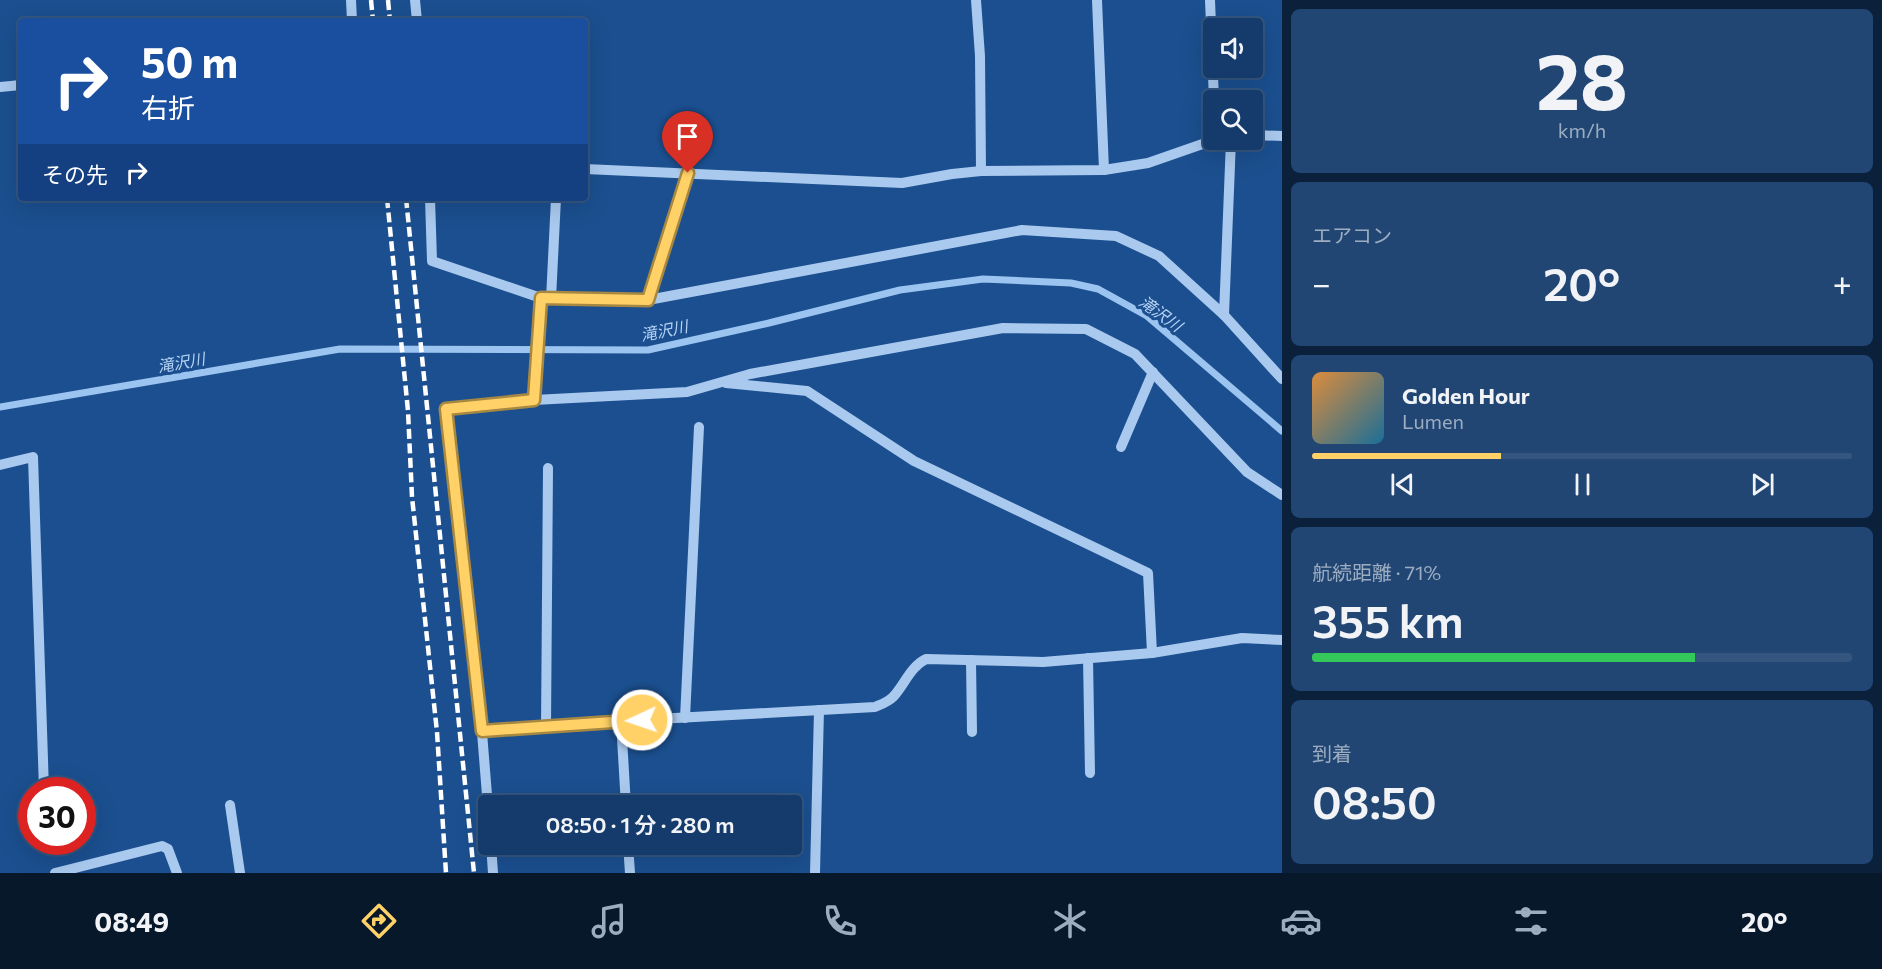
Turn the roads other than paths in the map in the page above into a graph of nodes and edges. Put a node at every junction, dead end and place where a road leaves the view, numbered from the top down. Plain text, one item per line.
1 (351, 0) edge
2 (415, 0) edge
3 (976, 0) edge
4 (1097, 0) edge
5 (1210, 0) edge
6 (352, 18) edge
7 (417, 18) edge
8 (18, 85) edge
9 (0, 87) edge
10 (1214, 90) edge
11 (1263, 135) edge
12 (1282, 136) edge
13 (1203, 144) edge
14 (1231, 150) edge
15 (588, 169) edge
16 (1104, 170) junction
17 (981, 171) junction
18 (688, 173) junction
19 (430, 201) edge
20 (556, 201) edge
21 (546, 299) junction
22 (648, 300) junction
23 (1224, 315) junction
24 (1153, 372) junction
25 (1282, 379) edge
26 (720, 383) junction
27 (534, 400) junction
28 (699, 427) dead end
29 (1121, 447) dead end
30 (0, 465) edge
31 (548, 468) dead end
32 (1282, 495) edge
33 (1282, 640) edge
34 (1152, 653) junction
35 (1088, 658) junction
36 (971, 660) junction
37 (819, 710) junction
38 (685, 718) junction
39 (621, 721) junction
40 (546, 727) junction
41 (482, 731) junction
42 (972, 732) dead end
43 (1090, 773) dead end
44 (44, 777) edge
45 (487, 795) edge
46 (625, 795) edge
47 (230, 805) dead end
48 (492, 855) edge
49 (629, 855) edge
50 (55, 873) edge
51 (177, 873) edge
52 (240, 873) edge
53 (493, 873) edge
54 (630, 873) edge
55 (815, 873) edge

1 - 6 street
2 - 7 street
3 - 17 street
4 - 16 street
5 - 10 street
8 - 9 street
11 - 12 street
13 - 16 street
14 - 23 street
15 - 18 street
16 - 17 street
17 - 18 street
18 - 22 street
19 - 21 street
20 - 21 street
21 - 22 street
21 - 27 street
22 - 23 street
23 - 25 street
24 - 26 street
24 - 29 street
24 - 32 street
26 - 27 street
26 - 34 street
27 - 41 street
28 - 38 street
30 - 44 street
31 - 40 street
33 - 34 street
34 - 35 street
35 - 36 street
35 - 43 street
36 - 37 street
36 - 42 street
37 - 38 street
37 - 55 street
38 - 39 street
39 - 40 street
39 - 46 street
40 - 41 street
41 - 45 street
47 - 52 street
48 - 53 street
49 - 54 street
50 - 51 street

